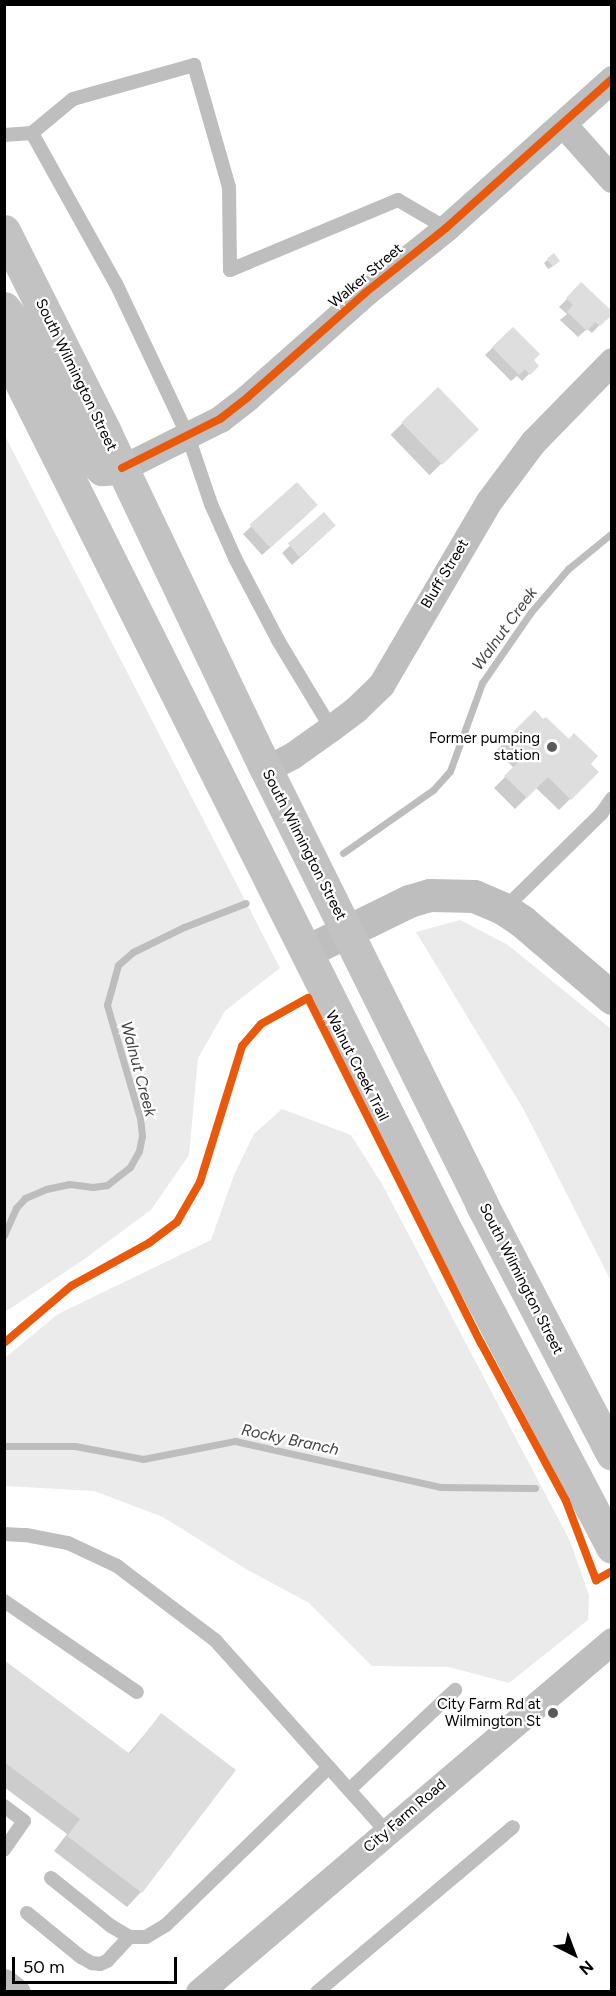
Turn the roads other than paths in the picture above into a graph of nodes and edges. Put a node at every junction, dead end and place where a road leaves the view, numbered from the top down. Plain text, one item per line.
1 (612, 79) edge
2 (563, 124) junction
3 (32, 133) junction
4 (4, 135) edge
5 (612, 179) edge
6 (446, 228) junction
7 (4, 231) edge
8 (4, 308) edge
9 (4, 349) edge
10 (612, 361) edge
11 (188, 436) junction
12 (122, 468) junction
13 (331, 728) junction
14 (266, 769) junction
15 (612, 798) edge
16 (504, 909) junction
17 (347, 931) junction
18 (307, 951) junction
19 (612, 998) edge
20 (612, 1454) edge
21 (4, 1534) edge
22 (612, 1547) edge
23 (4, 1601) edge
24 (612, 1641) edge
25 (455, 1690) dead end
26 (137, 1692) dead end
27 (329, 1767) junction
28 (349, 1790) junction
29 (4, 1806) edge
30 (513, 1827) dead end
31 (386, 1831) junction
32 (4, 1850) edge
33 (51, 1878) dead end
34 (27, 1913) dead end
35 (129, 1937) junction
36 (4, 1982) edge
37 (17, 1992) edge
38 (199, 1992) edge
39 (317, 1992) edge

1 - 2 street, Walker Street
2 - 5 street
2 - 6 street, Walker Street
3 - 4 lane
3 - 6 lane
3 - 11 lane
6 - 11 street, Walker Street
7 - 12 main road, South Wilmington Street
8 - 12 main road
9 - 18 main road
10 - 13 street, Bluff Street
11 - 12 street, Walker Street
11 - 13 lane
12 - 14 main road, South Wilmington Street
13 - 14 street, Bluff Street
14 - 17 main road, South Wilmington Street
15 - 16 lane
16 - 17 street
16 - 19 street
17 - 18 street
17 - 20 main road, South Wilmington Street
18 - 22 main road
21 - 27 lane
23 - 26 lane
24 - 31 street, City Farm Road
25 - 28 lane
27 - 28 lane
27 - 35 lane
28 - 31 lane
29 - 32 lane
30 - 39 lane
31 - 38 street, City Farm Road
33 - 35 lane
34 - 35 lane
36 - 37 street

